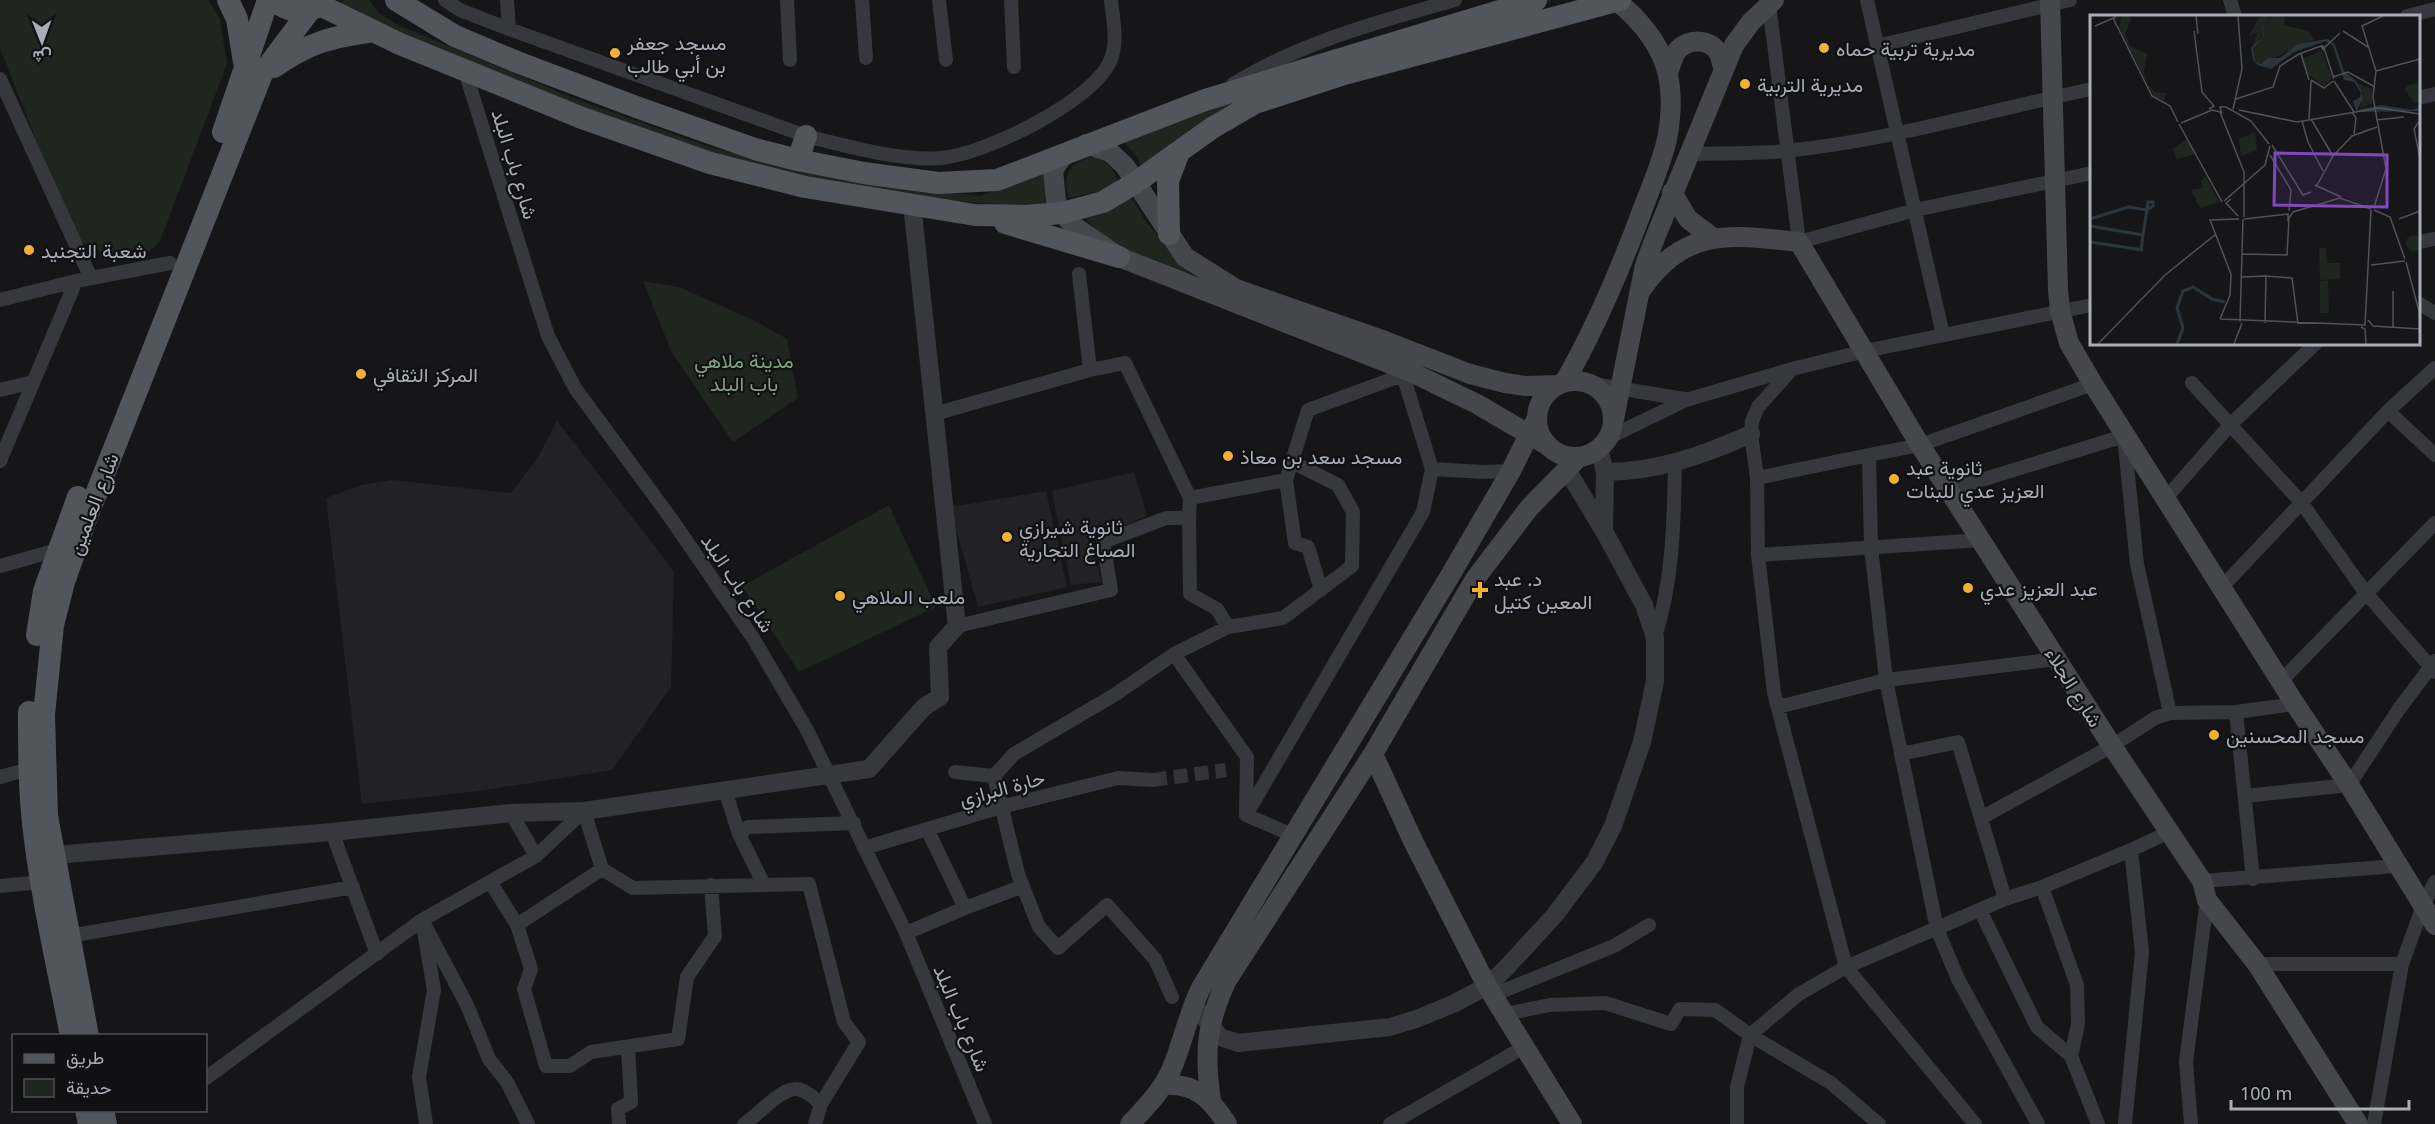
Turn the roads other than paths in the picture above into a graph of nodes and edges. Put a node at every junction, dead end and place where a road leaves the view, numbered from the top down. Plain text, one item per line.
1 (228, 0) edge
2 (268, 0) edge
3 (274, 0) edge
4 (446, 0) edge
5 (507, 0) edge
6 (787, 0) edge
7 (862, 0) edge
8 (939, 0) edge
9 (1011, 0) edge
10 (1111, 0) edge
11 (1455, 0) edge
12 (1536, 0) edge
13 (1618, 0) edge
14 (1867, 0) edge
15 (2070, 0) edge
16 (2230, 0) edge
17 (399, 1) edge
18 (1771, 2) edge
19 (2050, 2) edge
20 (320, 5) edge
21 (2435, 9) edge
22 (2414, 10) edge
23 (2235, 15) edge
24 (509, 29) junction
25 (374, 32) junction
26 (1877, 46) junction
27 (866, 58) dead end
28 (790, 60) dead end
29 (946, 60) dead end
30 (1014, 67) dead end
31 (464, 68) junction
32 (1723, 68) junction
33 (254, 72) junction
34 (1668, 74) junction
35 (0, 79) edge
36 (2090, 89) edge
37 (2435, 94) edge
38 (2054, 97) junction
39 (2420, 98) edge
40 (1205, 100) junction
41 (1897, 132) junction
42 (806, 136) junction
43 (1086, 144) junction
44 (1787, 151) junction
45 (1179, 152) junction
46 (1065, 153) junction
47 (1689, 154) junction
48 (798, 160) junction
49 (2090, 173) edge
50 (2055, 181) junction
51 (1135, 183) junction
52 (1672, 192) junction
53 (912, 204) junction
54 (1915, 210) junction
55 (1062, 213) junction
56 (975, 215) junction
57 (1169, 234) junction
58 (1712, 237) junction
59 (2435, 239) edge
60 (1798, 242) junction
61 (2420, 242) edge
62 (1119, 257) junction
63 (170, 263) junction
64 (1079, 274) dead end
65 (91, 278) junction
66 (76, 281) junction
67 (1639, 293) junction
68 (0, 300) edge
69 (2420, 304) edge
70 (2090, 305) edge
71 (2060, 311) junction
72 (2435, 313) edge
73 (1943, 335) junction
74 (2314, 345) edge
75 (1865, 351) junction
76 (2435, 368) edge
77 (1792, 369) junction
78 (1090, 370) junction
79 (1407, 373) junction
80 (33, 382) junction
81 (1561, 383) junction
82 (2192, 383) dead end
83 (1593, 384) junction
84 (2092, 384) junction
85 (0, 390) edge
86 (1621, 390) junction
87 (1686, 400) junction
88 (2388, 411) junction
89 (934, 414) junction
90 (2231, 424) junction
91 (1533, 426) junction
92 (1751, 434) junction
93 (1607, 435) junction
94 (2124, 436) junction
95 (1920, 445) junction
96 (1869, 455) junction
97 (2435, 455) edge
98 (0, 461) edge
99 (1292, 462) junction
100 (1675, 462) junction
101 (1573, 464) junction
102 (1432, 469) junction
103 (1510, 471) junction
104 (1605, 472) junction
105 (1757, 478) junction
106 (1286, 480) junction
107 (1949, 490) junction
108 (1190, 498) junction
109 (2166, 498) junction
110 (2301, 502) junction
111 (1189, 518) junction
112 (2435, 523) edge
113 (1604, 531) junction
114 (1981, 540) junction
115 (1871, 547) junction
116 (57, 550) junction
117 (1758, 555) junction
118 (0, 566) edge
119 (2222, 587) junction
120 (1321, 590) junction
121 (2366, 592) junction
122 (957, 626) junction
123 (1228, 627) junction
124 (1655, 638) junction
125 (1174, 654) junction
126 (2056, 659) junction
127 (2433, 666) edge
128 (1886, 680) junction
129 (2281, 681) junction
130 (2295, 704) junction
131 (1778, 707) junction
132 (2236, 711) junction
133 (2170, 713) junction
134 (2112, 746) junction
135 (1373, 754) junction
136 (1901, 754) junction
137 (29, 769) junction
138 (955, 772) dead end
139 (831, 775) junction
140 (994, 776) junction
141 (0, 777) edge
142 (1153, 780) tunnel mouth
143 (2349, 785) junction
144 (725, 790) junction
145 (2245, 796) junction
146 (1000, 807) junction
147 (584, 811) junction
148 (511, 813) junction
149 (1246, 815) junction
150 (1981, 818) junction
151 (854, 823) junction
152 (927, 829) junction
153 (332, 832) junction
154 (2169, 832) junction
155 (739, 834) junction
156 (1295, 836) junction
157 (864, 848) junction
158 (2131, 850) junction
159 (54, 855) junction
160 (536, 856) junction
161 (2397, 866) junction
162 (602, 869) junction
163 (2253, 879) junction
164 (40, 882) junction
165 (2435, 882) edge
166 (491, 883) junction
167 (711, 885) junction
168 (764, 885) junction
169 (0, 886) edge
170 (1023, 886) junction
171 (353, 887) junction
172 (2042, 887) junction
173 (2204, 891) junction
174 (2005, 899) junction
175 (2422, 906) junction
176 (964, 908) junction
177 (1980, 910) junction
178 (422, 920) junction
179 (517, 925) junction
180 (1649, 925) dead end
181 (2435, 925) edge
182 (1937, 929) junction
183 (906, 933) junction
184 (69, 936) junction
185 (377, 954) junction
186 (2257, 964) junction
187 (2402, 964) junction
188 (1846, 968) junction
189 (1490, 990) junction
190 (1172, 997) dead end
191 (1193, 1004) junction
192 (1505, 1014) junction
193 (1209, 1023) junction
194 (71, 1034) edge
195 (88, 1034) edge
196 (1750, 1035) junction
197 (628, 1047) junction
198 (1524, 1047) junction
199 (2071, 1056) junction
200 (207, 1077) edge
201 (1163, 1085) junction
202 (1211, 1101) junction
203 (821, 1104) junction
204 (426, 1124) edge
205 (528, 1124) edge
206 (619, 1124) edge
207 (744, 1124) edge
208 (815, 1124) edge
209 (986, 1124) edge
210 (1130, 1124) edge
211 (1227, 1124) edge
212 (1390, 1124) edge
213 (1572, 1124) edge
214 (1737, 1124) edge
215 (1879, 1124) edge
216 (1976, 1124) edge
217 (2038, 1124) edge
218 (2098, 1124) edge
219 (2125, 1124) edge
220 (2191, 1124) edge
221 (2358, 1124) edge
222 (2374, 1124) edge

1 - 33 main road
2 - 33 main road, شارع العلمين
3 - 20 main road
4 - 24 street
5 - 24 street
6 - 28 street
7 - 27 street
8 - 29 street
9 - 30 street
10 - 42 street
11 - 40 street
12 - 40 main road
13 - 34 main road
13 - 45 main road
14 - 26 street
15 - 19 street
16 - 23 street
17 - 48 main road
18 - 32 main road
18 - 44 street
19 - 26 street
19 - 38 main road
20 - 25 main road
20 - 33 main road, شارع العلمين
21 - 22 street
24 - 42 street
25 - 31 main road
25 - 33 main road
26 - 41 street
31 - 53 main road
31 - 139 street, شارع باب البلد
32 - 34 main road
32 - 47 main road
33 - 63 main road, شارع العلمين
33 - 159 main road, شارع العلمين
34 - 81 main road
35 - 65 street
36 - 38 street
37 - 39 street
38 - 41 street
38 - 50 main road
40 - 43 main road
41 - 44 street
41 - 54 street
42 - 48 main road
43 - 46 main road
43 - 51 main road
44 - 47 street
44 - 60 street
45 - 51 main road
45 - 57 main road
46 - 48 main road
46 - 55 main road
47 - 52 main road
49 - 50 street
50 - 54 street
50 - 71 main road
51 - 55 main road
51 - 57 main road
52 - 58 main road
52 - 67 main road
53 - 56 main road
53 - 89 street
54 - 60 street
54 - 73 street
55 - 56 main road
55 - 62 main road
56 - 62 main road
57 - 81 main road
58 - 60 main road
58 - 67 main road
59 - 61 street
60 - 75 main road, شارع الجلاء
62 - 79 main road
63 - 65 street
63 - 116 main road, شارع العلمين
64 - 78 street
65 - 66 street
66 - 68 street
66 - 80 street
67 - 86 main road
69 - 72 street
70 - 71 street
71 - 73 street
71 - 84 main road
73 - 75 street
74 - 90 street
75 - 77 street
75 - 95 main road, شارع الجلاء
76 - 88 street
77 - 87 street
77 - 92 street
78 - 89 street
78 - 108 street
79 - 91 main road
79 - 99 street
79 - 102 street
80 - 85 street
80 - 98 street
81 - 83 main road
81 - 91 main road
82 - 90 street
83 - 86 street
83 - 93 main road
84 - 94 main road
84 - 95 street
86 - 87 street
86 - 93 main road
87 - 93 street
88 - 97 street
88 - 110 street
89 - 122 street
90 - 109 street
90 - 110 street
91 - 101 main road
91 - 103 main road
92 - 100 street
92 - 105 street
93 - 101 main road
93 - 104 street
94 - 107 street
94 - 109 main road
94 - 133 street
95 - 96 street
95 - 107 main road, شارع الجلاء
96 - 105 street
96 - 115 street
99 - 106 street
99 - 120 street
100 - 104 street
100 - 124 street
101 - 113 street
101 - 135 main road
102 - 103 street
102 - 149 street
103 - 156 main road
104 - 113 street
105 - 117 street
106 - 108 street
106 - 120 street
107 - 114 main road, شارع الجلاء
108 - 111 street
109 - 119 main road
110 - 119 street
110 - 121 street
111 - 122 street
111 - 123 street
112 - 121 street
113 - 124 street
114 - 115 street
114 - 126 main road, شارع الجلاء
115 - 117 street
115 - 128 street
116 - 118 street
116 - 137 main road, شارع العلمين
117 - 131 street
119 - 129 main road
120 - 123 street
121 - 127 street
121 - 129 street
122 - 139 street
123 - 125 street
124 - 189 street
125 - 140 street
125 - 149 street
126 - 128 street
126 - 134 main road, شارع الجلاء
127 - 143 street
128 - 131 street
128 - 136 street
129 - 130 main road
130 - 132 street
130 - 143 main road
131 - 188 street
132 - 133 street
132 - 145 street
133 - 134 street
134 - 150 street
134 - 154 main road, شارع الجلاء
135 - 189 main road
135 - 193 main road
136 - 150 street
136 - 182 street
137 - 141 street
137 - 164 main road, شارع العلمين
138 - 140 street
139 - 144 street
139 - 151 street, شارع باب البلد
140 - 146 street
142 - 146 street, حارة البرازي
143 - 145 street
143 - 161 main road
144 - 147 street
144 - 155 street
145 - 163 street
146 - 152 street, حارة البرازي
146 - 170 street
147 - 148 street
147 - 160 street
147 - 162 street
148 - 153 street
148 - 160 street
149 - 156 street
150 - 174 street
151 - 155 street
151 - 157 street, شارع باب البلد
152 - 157 street, حارة البرازي
152 - 176 street
153 - 159 street
153 - 171 street
154 - 158 street
154 - 173 main road, شارع الجلاء
155 - 168 street
156 - 191 main road
157 - 183 street, شارع باب البلد
158 - 172 street
158 - 219 street
159 - 184 main road, شارع العلمين
160 - 166 street
161 - 163 street
161 - 175 main road
162 - 167 street
162 - 179 street
163 - 173 street
164 - 169 street
164 - 194 main road, شارع العلمين
165 - 175 street
166 - 178 street
166 - 179 street
167 - 168 street
167 - 197 street
168 - 203 street
170 - 176 street
170 - 190 street
171 - 184 street
171 - 185 street
172 - 174 street
172 - 199 street
173 - 186 main road, شارع الجلاء
173 - 220 street
174 - 177 street
175 - 181 main road
175 - 187 street
176 - 183 street
177 - 182 street
177 - 199 street
178 - 185 street
178 - 204 street
178 - 205 street
179 - 197 street
180 - 189 street
182 - 188 street
182 - 217 street
183 - 209 street, شارع باب البلد
184 - 195 main road, شارع العلمين
185 - 200 street
186 - 187 street
186 - 221 main road, شارع الجلاء
187 - 222 street
188 - 196 street
188 - 216 street
189 - 192 main road
189 - 193 street
191 - 193 street
191 - 201 main road
192 - 196 street
192 - 198 main road
193 - 202 main road
196 - 214 street
196 - 215 street
197 - 206 street
198 - 212 street
198 - 213 main road
199 - 218 street
201 - 202 main road
201 - 210 main road
202 - 211 main road
203 - 207 street
203 - 208 street

